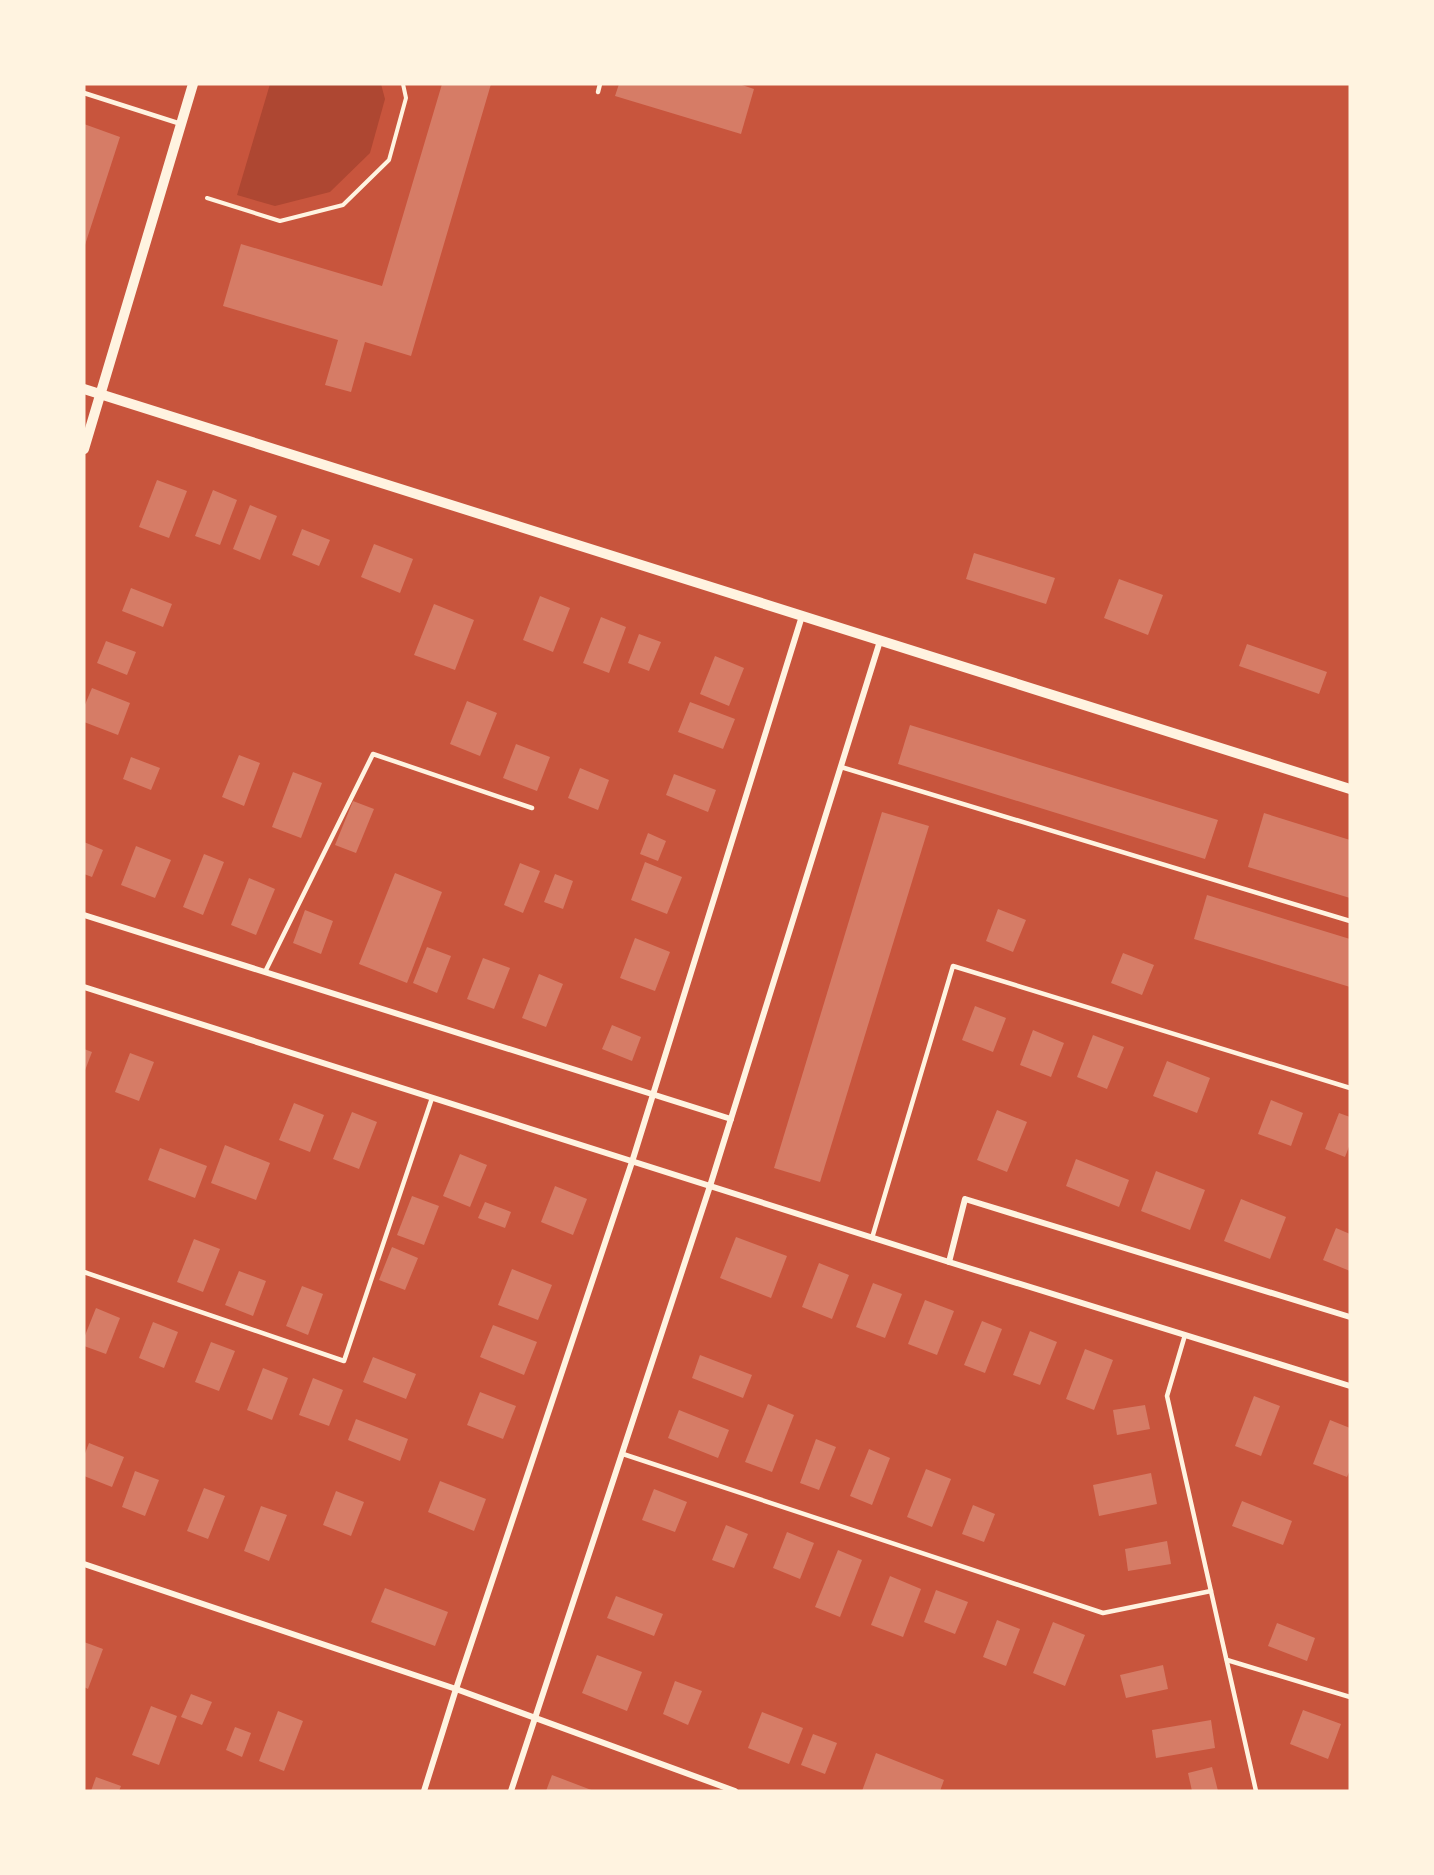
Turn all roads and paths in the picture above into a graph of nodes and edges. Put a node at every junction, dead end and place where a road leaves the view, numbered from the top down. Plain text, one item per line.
1 (193, 84) edge
2 (403, 84) edge
3 (600, 84) edge
4 (598, 92) dead end
5 (84, 93) edge
6 (181, 124) junction
7 (207, 198) dead end
8 (84, 389) edge
9 (102, 394) junction
10 (84, 449) edge
11 (802, 616) junction
12 (880, 640) junction
13 (841, 766) junction
14 (1350, 789) edge
15 (532, 808) dead end
16 (84, 915) edge
17 (1350, 921) edge
18 (265, 972) junction
19 (84, 987) edge
20 (1350, 1088) edge
21 (654, 1095) junction
22 (432, 1098) junction
23 (731, 1119) junction
24 (632, 1162) junction
25 (710, 1186) junction
26 (872, 1238) junction
27 (949, 1262) junction
28 (84, 1272) edge
29 (1350, 1317) edge
30 (1185, 1335) junction
31 (1350, 1386) edge
32 (623, 1454) junction
33 (84, 1564) edge
34 (1211, 1591) junction
35 (1227, 1660) junction
36 (456, 1689) junction
37 (1350, 1697) edge
38 (536, 1718) junction
39 (424, 1791) edge
40 (512, 1791) edge
41 (735, 1791) edge
42 (1256, 1791) edge

1 - 6 street
2 - 7 path
3 - 4 lane
5 - 6 lane
6 - 9 street
8 - 9 street
9 - 10 street
9 - 11 street
11 - 12 street
11 - 21 street
12 - 13 street
12 - 14 street
13 - 17 lane
13 - 23 street
15 - 18 lane
16 - 18 street
18 - 21 street
19 - 22 street
20 - 26 lane
21 - 23 street
21 - 24 street
22 - 24 street
22 - 28 lane
23 - 25 street
24 - 25 street
24 - 36 street
25 - 26 street
25 - 32 street
26 - 27 street
27 - 29 street
27 - 30 street
30 - 31 street
30 - 34 lane
32 - 34 lane
32 - 38 street
33 - 36 street
34 - 35 lane
35 - 37 lane
35 - 42 lane
36 - 38 street
36 - 39 street
38 - 40 street
38 - 41 street

